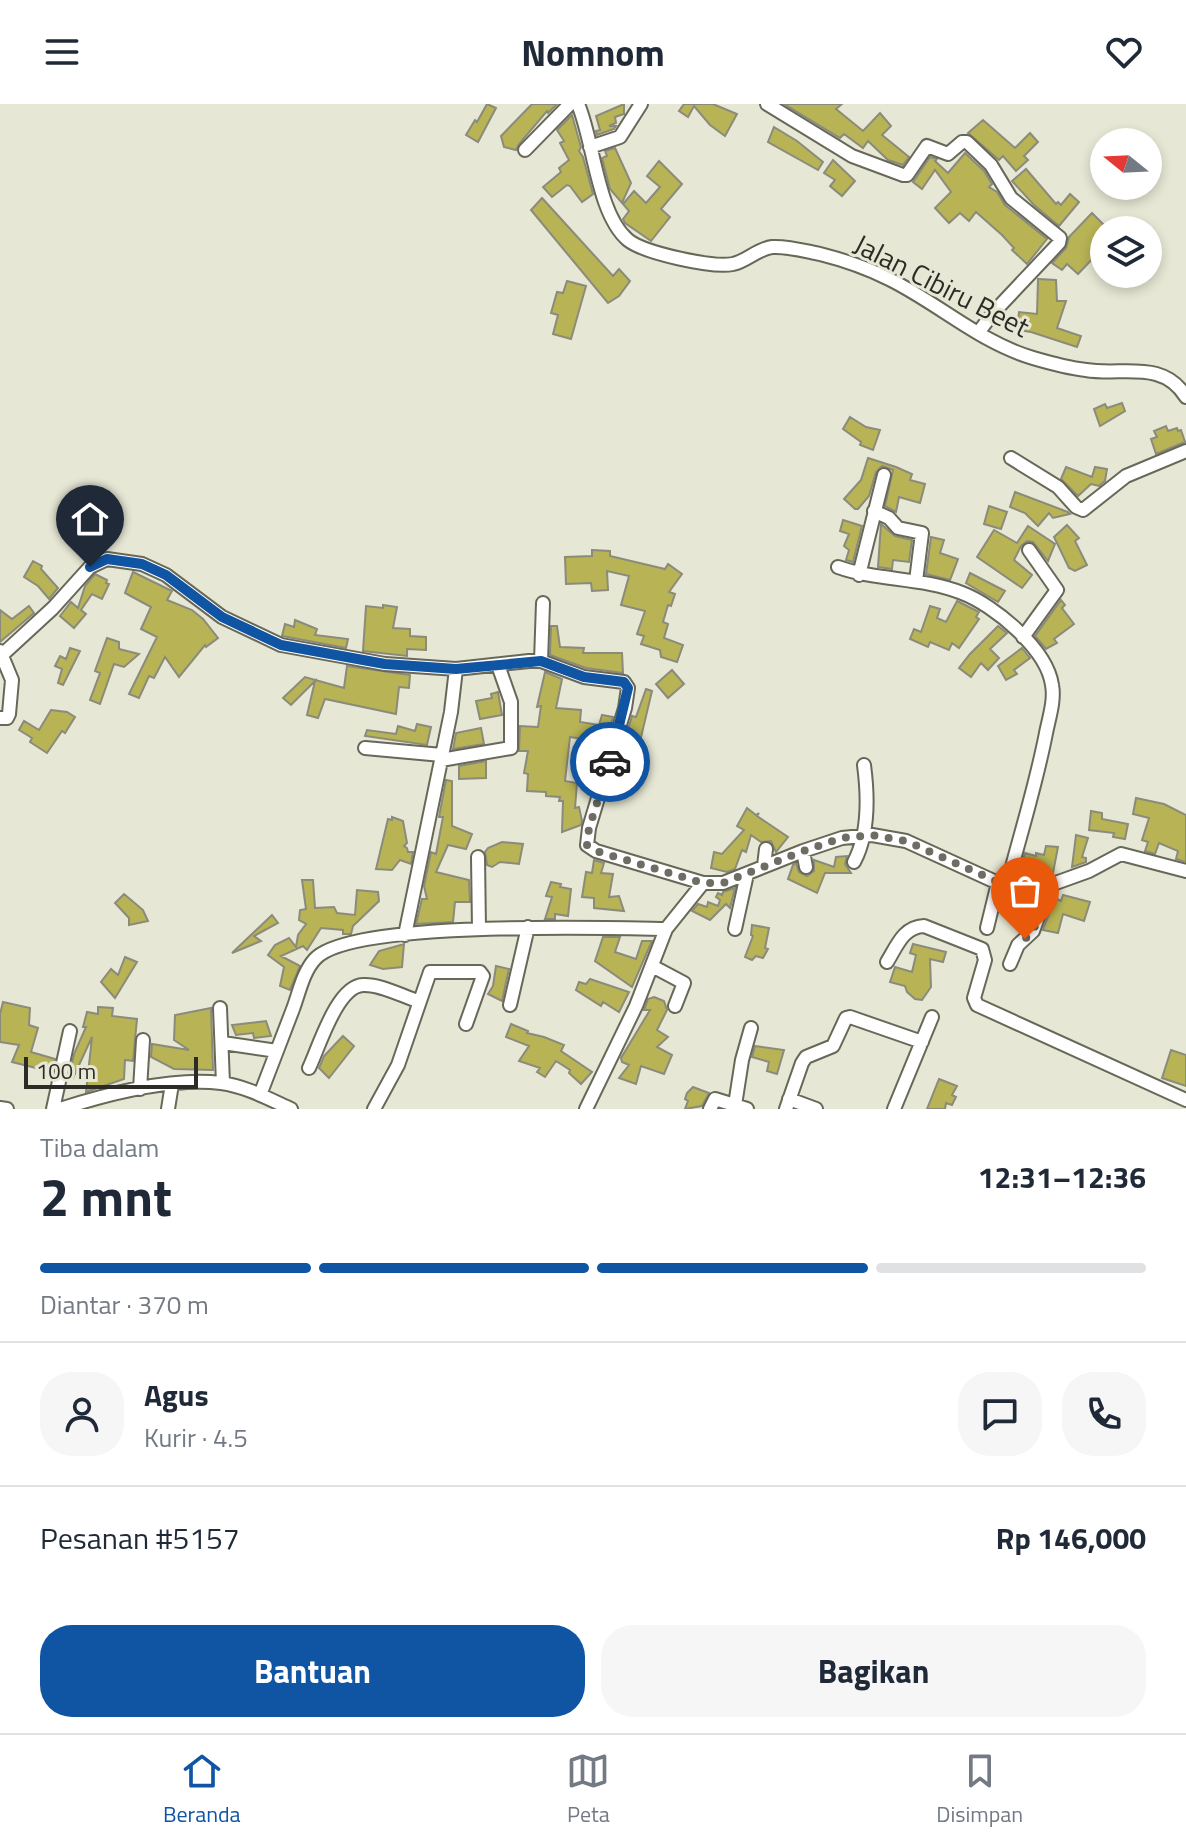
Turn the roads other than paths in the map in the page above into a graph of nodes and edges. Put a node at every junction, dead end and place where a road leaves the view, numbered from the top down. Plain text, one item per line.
1 (570, 104) edge
2 (578, 104) edge
3 (641, 104) edge
4 (767, 104) edge
5 (590, 147) junction
6 (525, 150) dead end
7 (978, 333) junction
8 (1186, 397) edge
9 (1186, 451) edge
10 (1011, 458) dead end
11 (884, 475) dead end
12 (874, 511) junction
13 (1029, 550) dead end
14 (838, 567) dead end
15 (859, 575) junction
16 (916, 581) junction
17 (543, 603) dead end
18 (1023, 637) junction
19 (1, 653) edge
20 (541, 661) junction
21 (498, 665) junction
22 (456, 669) junction
23 (0, 718) edge
24 (365, 748) dead end
25 (441, 758) junction
26 (864, 765) dead end
27 (863, 836) junction
28 (766, 849) dead end
29 (803, 851) junction
30 (478, 857) dead end
31 (854, 862) dead end
32 (764, 866) junction
33 (806, 867) dead end
34 (1186, 871) edge
35 (747, 874) junction
36 (703, 883) junction
37 (1002, 884) junction
38 (1050, 885) junction
39 (528, 927) junction
40 (987, 928) dead end
41 (479, 929) junction
42 (666, 929) junction
43 (735, 929) dead end
44 (405, 935) junction
45 (887, 962) dead end
46 (1010, 964) dead end
47 (652, 966) junction
48 (418, 1001) junction
49 (510, 1005) dead end
50 (675, 1006) dead end
51 (220, 1008) dead end
52 (932, 1017) dead end
53 (466, 1024) dead end
54 (751, 1028) dead end
55 (70, 1031) dead end
56 (143, 1040) dead end
57 (922, 1042) junction
58 (223, 1043) junction
59 (277, 1051) junction
60 (309, 1068) dead end
61 (223, 1083) junction
62 (172, 1084) junction
63 (140, 1089) junction
64 (384, 1093) junction
65 (116, 1094) junction
66 (260, 1095) junction
67 (1186, 1100) edge
68 (787, 1104) edge
69 (741, 1107) edge
70 (0, 1108) edge
71 (7, 1109) edge
72 (53, 1109) edge
73 (60, 1109) edge
74 (116, 1109) edge
75 (168, 1109) edge
76 (291, 1109) edge
77 (374, 1109) edge
78 (382, 1109) edge
79 (586, 1109) edge
80 (710, 1109) edge
81 (816, 1109) edge
82 (894, 1109) edge

1 - 6 street
2 - 5 street, Jalan Cibiru Beet
3 - 5 street
4 - 7 street
5 - 7 street, Jalan Cibiru Beet
7 - 8 street, Jalan Cibiru Beet
9 - 10 street
11 - 12 street
12 - 15 street
12 - 16 street
13 - 18 street
14 - 15 street
15 - 16 street
16 - 18 street
17 - 20 street
18 - 37 street
19 - 22 street
19 - 23 street
20 - 21 street
20 - 36 street
21 - 22 street
21 - 25 street
22 - 25 street
24 - 25 street
25 - 44 street
26 - 27 street
27 - 29 street
27 - 31 street
27 - 37 street
28 - 32 street
29 - 32 street
29 - 33 street
30 - 41 street
32 - 35 street
34 - 38 street
35 - 36 street
35 - 43 street
36 - 42 street
37 - 38 street
37 - 40 street
38 - 46 street
39 - 41 street
39 - 42 street
39 - 49 street
41 - 44 street
42 - 47 street
44 - 59 street
45 - 67 street
47 - 50 street
47 - 79 street
48 - 53 street
48 - 60 street
48 - 64 street
51 - 58 street
52 - 57 street
54 - 69 street
55 - 72 street
56 - 63 street
57 - 68 street
57 - 82 street
58 - 59 street
58 - 61 street
59 - 66 street
61 - 62 street
61 - 66 street
62 - 63 street
62 - 75 street
63 - 65 street
64 - 77 street
64 - 78 street
65 - 73 street
65 - 74 street
66 - 76 street
68 - 81 street
69 - 80 street
70 - 71 street

